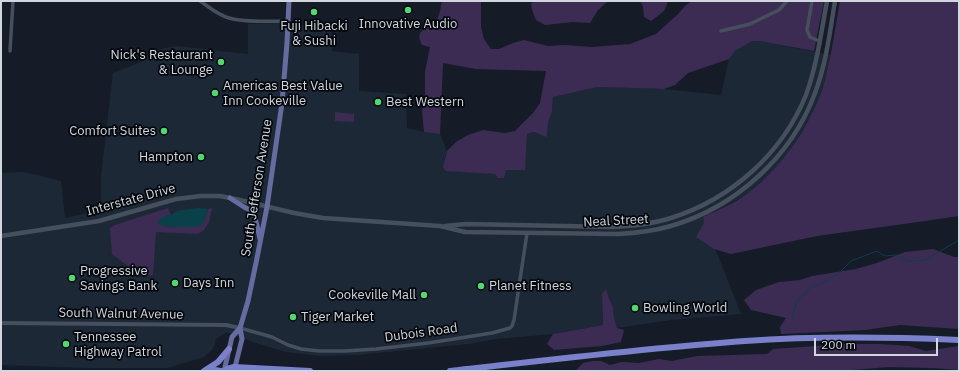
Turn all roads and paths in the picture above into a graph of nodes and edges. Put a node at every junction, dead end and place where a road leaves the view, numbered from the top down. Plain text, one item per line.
1 (13, 1) edge
2 (200, 1) edge
3 (289, 1) edge
4 (787, 1) edge
5 (812, 1) edge
6 (827, 1) edge
7 (835, 1) edge
8 (288, 21) junction
9 (721, 31) dead end
10 (819, 42) junction
11 (10, 51) dead end
12 (230, 198) junction
13 (267, 207) junction
14 (440, 226) junction
15 (527, 233) junction
16 (1, 236) edge
17 (260, 241) junction
18 (1, 323) edge
19 (240, 328) junction
20 (959, 340) edge
21 (229, 349) junction
22 (234, 369) edge
23 (206, 371) edge
24 (223, 371) edge
25 (310, 371) edge
26 (450, 371) edge

1 - 11 street
2 - 8 street
3 - 8 main road, South Jefferson Avenue
4 - 9 street
5 - 10 street
6 - 10 main road, Neal Street
7 - 15 main road, Neal Street
8 - 13 main road, South Jefferson Avenue
10 - 14 main road, Neal Street
12 - 13 main road, Interstate Drive
12 - 16 main road, Interstate Drive
12 - 17 main road
13 - 14 main road, Neal Street
13 - 17 main road, South Jefferson Avenue
14 - 15 main road, Neal Street
15 - 19 street, Dubois Road
17 - 19 main road, South Jefferson Avenue
18 - 19 street, South Walnut Avenue
19 - 21 main road, South Jefferson Avenue
19 - 22 main road, South Jefferson Avenue
20 - 26 highway
21 - 23 highway
21 - 24 main road, South Jefferson Avenue
22 - 24 highway
22 - 25 highway
23 - 24 highway

